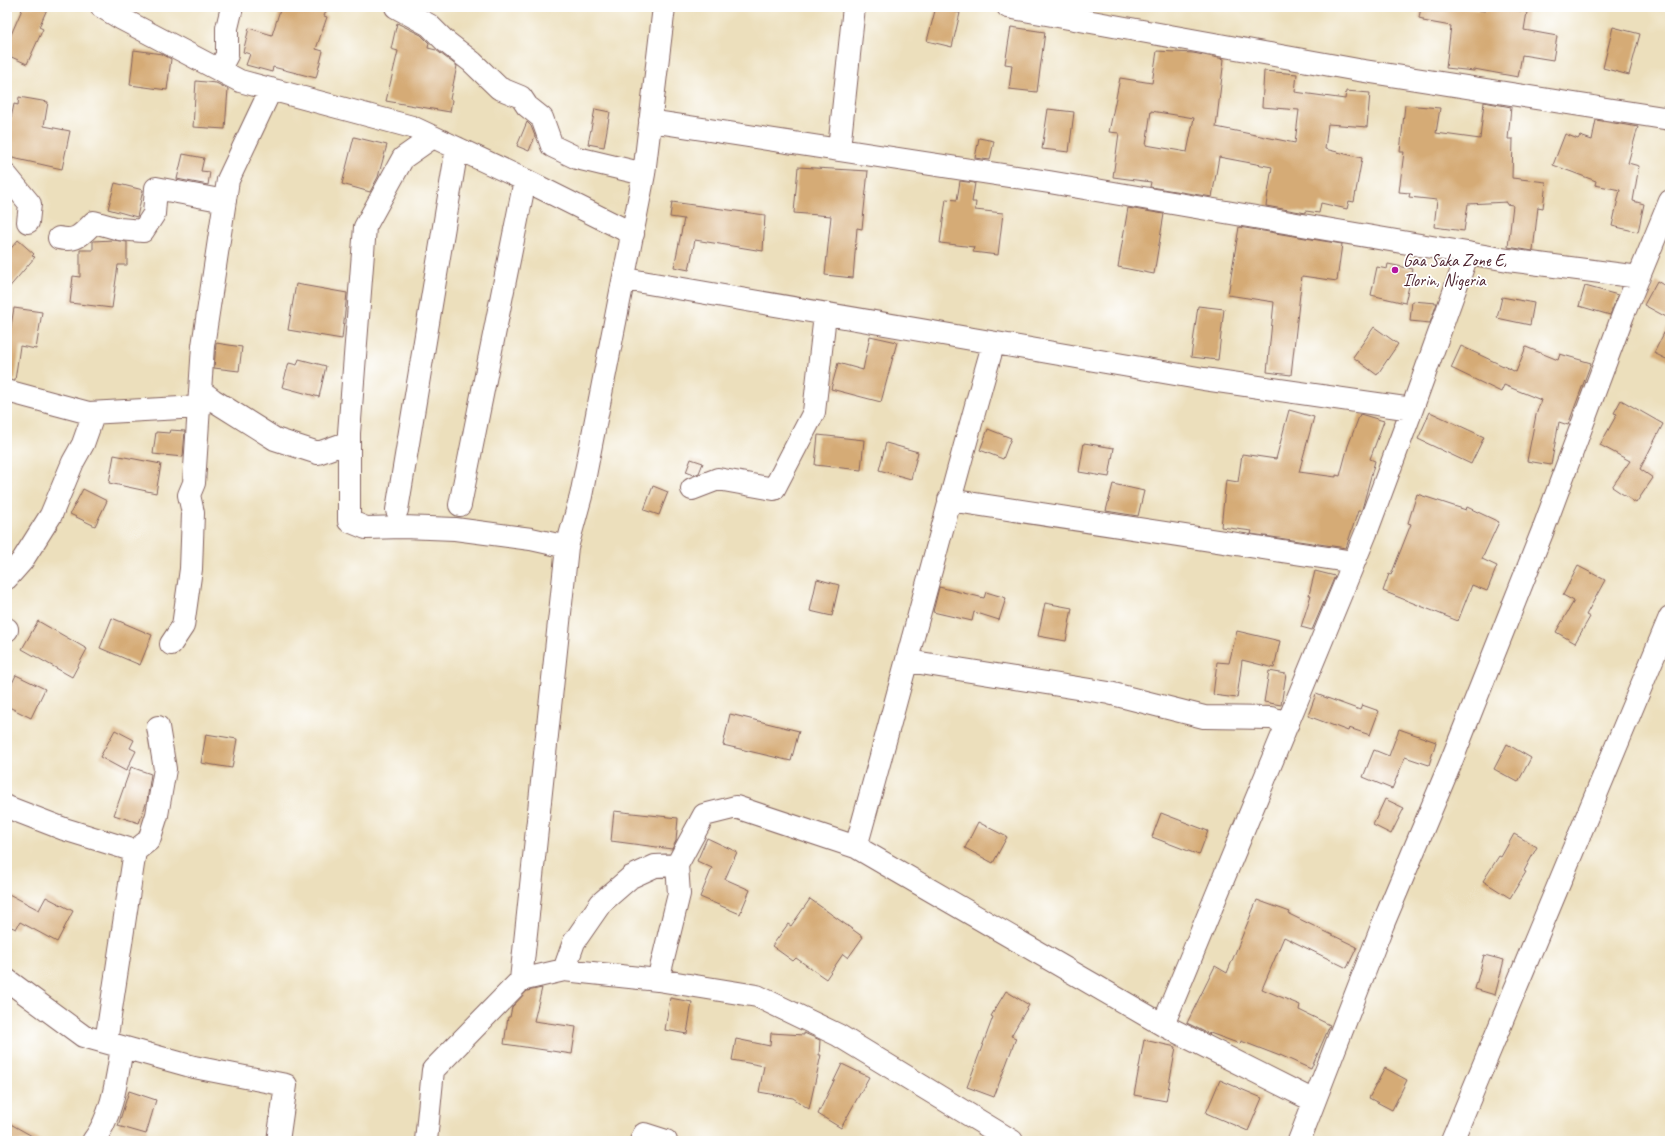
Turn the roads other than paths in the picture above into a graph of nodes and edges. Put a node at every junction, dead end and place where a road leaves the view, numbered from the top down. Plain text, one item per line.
1 (102, 7) edge
2 (232, 7) edge
3 (396, 7) edge
4 (664, 7) edge
5 (854, 7) edge
6 (1008, 7) edge
7 (219, 70) junction
8 (271, 89) junction
9 (1670, 119) edge
10 (650, 121) junction
11 (433, 137) junction
12 (457, 148) junction
13 (839, 149) junction
14 (644, 174) junction
15 (7, 176) edge
16 (525, 180) junction
17 (225, 201) junction
18 (1670, 201) edge
19 (28, 222) dead end
20 (633, 234) junction
21 (59, 238) dead end
22 (1468, 253) junction
23 (1639, 277) junction
24 (625, 279) junction
25 (825, 315) junction
26 (992, 343) junction
27 (7, 391) edge
28 (199, 398) junction
29 (1412, 410) junction
30 (94, 412) junction
31 (349, 442) junction
32 (692, 489) dead end
33 (948, 500) junction
34 (460, 505) dead end
35 (397, 510) dead end
36 (567, 547) junction
37 (1354, 562) junction
38 (7, 578) edge
39 (1670, 617) edge
40 (171, 644) dead end
41 (908, 661) junction
42 (1288, 723) junction
43 (158, 727) dead end
44 (7, 807) edge
45 (856, 846) junction
46 (135, 851) junction
47 (677, 865) junction
48 (564, 970) junction
49 (7, 980) edge
50 (521, 980) junction
51 (658, 980) junction
52 (1163, 1025) junction
53 (114, 1044) junction
54 (1314, 1101) junction
55 (93, 1141) edge
56 (278, 1141) edge
57 (426, 1141) edge
58 (641, 1141) edge
59 (666, 1141) edge
60 (1012, 1141) edge
61 (1299, 1141) edge
62 (1452, 1141) edge

1 - 7 street
2 - 7 street
3 - 14 street
4 - 10 street
5 - 13 street
6 - 9 street
7 - 8 street
8 - 11 street
8 - 17 street
10 - 13 street
10 - 14 street
11 - 12 street
11 - 31 street
12 - 16 street
12 - 35 street
13 - 22 street
14 - 20 street
15 - 19 street
16 - 20 street
16 - 34 street
17 - 21 street
17 - 28 street
18 - 23 street
20 - 24 street
22 - 23 street
22 - 29 street
23 - 54 street
24 - 25 street
24 - 36 street
25 - 26 street
25 - 32 street
26 - 29 street
26 - 33 street
27 - 30 street
28 - 30 street
28 - 31 street
28 - 40 street
29 - 37 street
30 - 38 street
31 - 36 street
33 - 37 street
33 - 41 street
36 - 50 street
37 - 42 street
39 - 62 street
41 - 42 street
41 - 45 street
42 - 52 street
43 - 46 street
44 - 46 street
45 - 47 street
45 - 52 street
46 - 53 street
47 - 48 street
47 - 51 street
48 - 50 street
48 - 51 street
49 - 53 street
50 - 57 street
51 - 60 street
52 - 54 street
53 - 55 street
53 - 56 street
54 - 61 street
58 - 59 street

